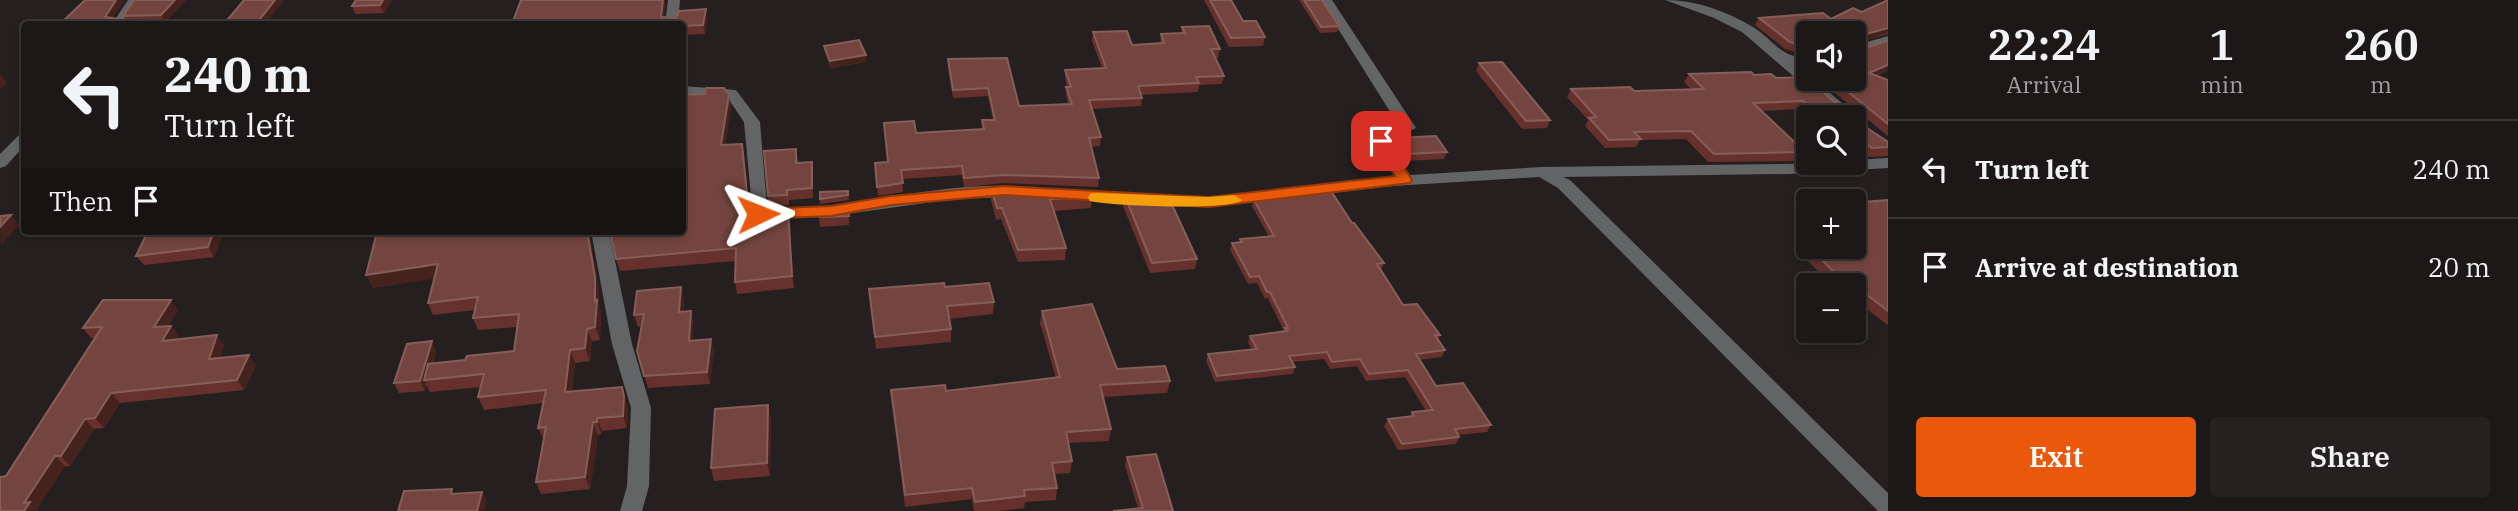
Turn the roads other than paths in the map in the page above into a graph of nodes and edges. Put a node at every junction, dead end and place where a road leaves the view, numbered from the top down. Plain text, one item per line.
1 (134, 0) edge
2 (674, 0) edge
3 (1326, 0) edge
4 (1671, 0) edge
5 (120, 21) edge
6 (672, 21) edge
7 (1888, 40) edge
8 (1866, 46) edge
9 (1785, 61) junction
10 (1796, 61) edge
11 (686, 90) edge
12 (1837, 105) edge
13 (21, 141) edge
14 (0, 163) edge
15 (1888, 163) edge
16 (1541, 172) junction
17 (1405, 180) junction
18 (1032, 192) edge
19 (1054, 195) edge
20 (601, 235) edge
21 (1888, 507) edge
22 (631, 511) edge

1 - 5 street
2 - 6 street
3 - 17 street
4 - 9 street
7 - 8 street
9 - 10 street
9 - 12 street
11 - 18 street
13 - 14 street
15 - 16 street
16 - 17 street
16 - 21 street
17 - 19 street
20 - 22 street

